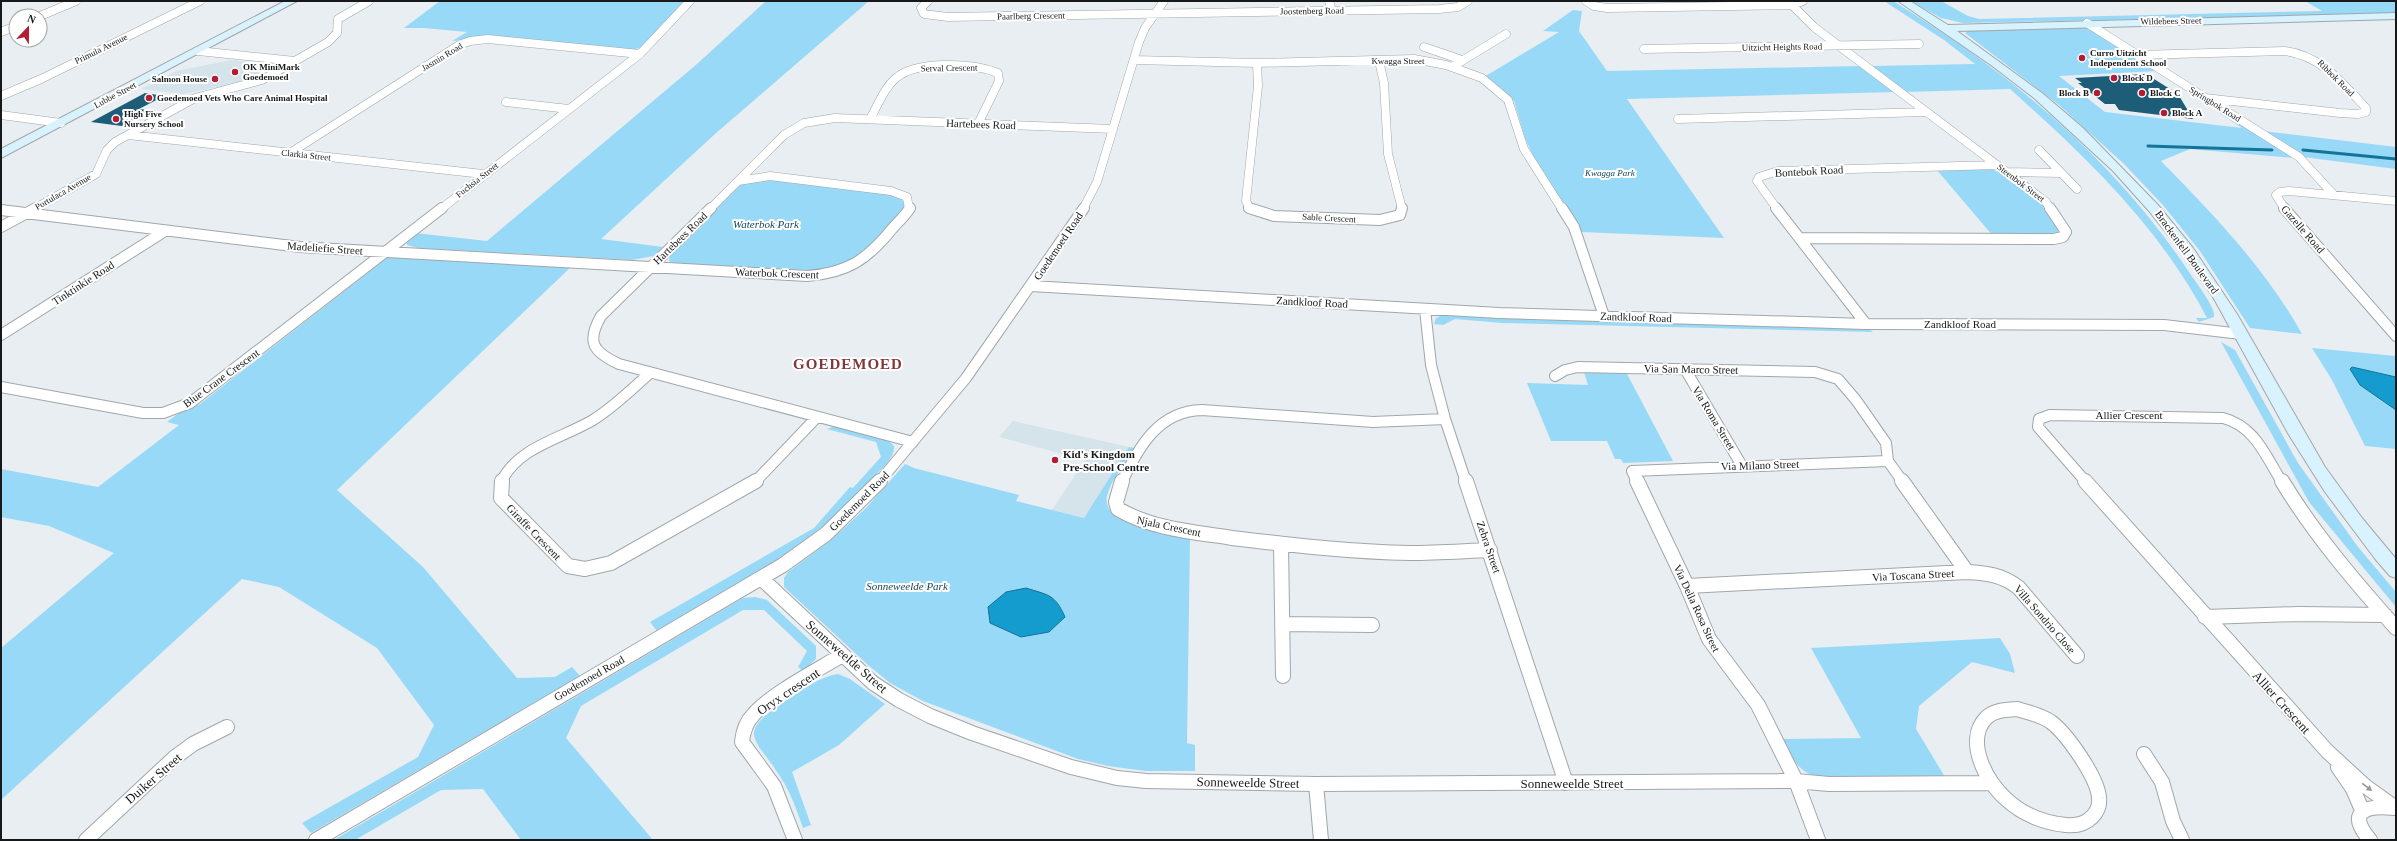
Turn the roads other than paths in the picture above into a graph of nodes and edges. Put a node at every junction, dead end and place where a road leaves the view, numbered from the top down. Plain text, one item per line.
1 (76, 1) edge
2 (200, 1) edge
3 (292, 1) edge
4 (369, 1) edge
5 (690, 1) edge
6 (928, 1) edge
7 (1164, 1) edge
8 (1329, 1) edge
9 (1468, 1) edge
10 (1586, 1) edge
11 (1803, 1) edge
12 (1903, 1) edge
13 (1792, 5) junction
14 (1332, 11) junction
15 (48, 13) edge
16 (1155, 13) junction
17 (2396, 16) edge
18 (2087, 23) junction
19 (1947, 28) junction
20 (1506, 34) dead end
21 (1919, 44) dead end
22 (1838, 45) junction
23 (1424, 47) dead end
24 (1644, 49) dead end
25 (198, 51) junction
26 (640, 54) junction
27 (2137, 54) junction
28 (1134, 60) junction
29 (1462, 60) junction
30 (295, 61) junction
31 (1379, 61) junction
32 (1257, 63) junction
33 (1452, 67) junction
34 (1, 96) edge
35 (2205, 98) junction
36 (506, 102) dead end
37 (569, 109) junction
38 (1926, 112) junction
39 (1, 115) edge
40 (870, 119) junction
41 (1678, 119) dead end
42 (61, 123) junction
43 (978, 124) junction
44 (1113, 129) junction
45 (128, 135) junction
46 (2039, 150) dead end
47 (290, 153) junction
48 (1, 154) edge
49 (1996, 165) junction
50 (2006, 172) junction
51 (2060, 173) junction
52 (483, 174) junction
53 (738, 181) junction
54 (2077, 189) dead end
55 (2334, 195) junction
56 (2396, 201) edge
57 (1, 210) edge
58 (26, 213) junction
59 (1, 227) edge
60 (164, 230) junction
61 (1800, 238) junction
62 (386, 251) junction
63 (651, 266) junction
64 (1031, 286) junction
65 (1425, 309) junction
66 (1604, 316) junction
67 (1866, 324) junction
68 (2241, 334) junction
69 (1, 335) edge
70 (2396, 336) edge
71 (1685, 369) junction
72 (650, 373) junction
73 (1828, 375) joint
74 (1555, 376) dead end
75 (1, 387) edge
76 (817, 417) junction
77 (1445, 419) junction
78 (913, 442) junction
79 (1888, 461) junction
80 (1742, 466) junction
81 (1632, 471) joint
82 (1281, 544) junction
83 (1490, 550) junction
84 (2396, 571) edge
85 (1967, 572) junction
86 (761, 578) junction
87 (1687, 586) junction
88 (2385, 615) junction
89 (2205, 617) junction
90 (1283, 624) junction
91 (1372, 625) dead end
92 (2396, 628) edge
93 (842, 655) junction
94 (2077, 656) dead end
95 (1283, 676) dead end
96 (227, 727) dead end
97 (2327, 751) junction
98 (2144, 754) dead end
99 (1796, 781) junction
100 (1566, 783) junction
101 (1991, 783) junction
102 (1316, 784) junction
103 (2396, 808) edge
104 (2362, 810) junction
105 (86, 840) edge
106 (316, 840) edge
107 (795, 840) edge
108 (1321, 840) edge
109 (1818, 840) edge
110 (2182, 840) edge
111 (2370, 840) edge

1 - 15 street
2 - 34 street, Primula Avenue
3 - 25 street, Lubbe Street
4 - 30 street, Portulaca Avenue
5 - 26 street, Fuchsia Street
6 - 16 street, Paarlberg Crescent
7 - 16 street, Goedemoed Road
8 - 14 street
9 - 14 street, Joostenberg Road
10 - 13 street
11 - 13 street
12 - 19 street, Brackenfell Boulevard
13 - 22 street, Steenbok Street
14 - 16 street, Joostenberg Road
16 - 28 street, Goedemoed Road
17 - 18 street, Wildebees Street
18 - 19 street, Wildebees Street
18 - 27 street, Springbok Road
19 - 68 street, Brackenfell Boulevard
20 - 29 street
21 - 22 street, Uitzicht Heights Road
22 - 24 street, Uitzicht Heights Road
22 - 38 street, Steenbok Street
23 - 29 street
25 - 30 street
25 - 42 street, Lubbe Street
26 - 37 street, Fuchsia Street
26 - 47 street, Jasmin Road
27 - 35 street, Springbok Road
27 - 35 street, Ribbok Road
28 - 32 street, Kwagga Street
28 - 44 street, Goedemoed Road
29 - 33 street
30 - 45 street, Portulaca Avenue
31 - 32 street, Kwagga Street
31 - 32 street, Sable Crescent
31 - 33 street, Kwagga Street
33 - 66 street, Kwagga Street
35 - 55 street, Springbok Road
36 - 37 street
37 - 52 street, Fuchsia Street
38 - 41 street
38 - 49 street, Steenbok Street
39 - 42 street
40 - 43 street, Hartebees Road
40 - 43 street, Serval Crescent
40 - 53 street, Hartebees Road
42 - 48 street, Lubbe Street
43 - 44 street, Hartebees Road
44 - 64 street, Goedemoed Road
45 - 47 street, Clarkia Street
45 - 58 street, Portulaca Avenue
46 - 51 street
47 - 52 street, Clarkia Street
49 - 50 street, Steenbok Street
49 - 61 street, Bontebok Road
50 - 51 street
50 - 61 street, Steenbok Street
51 - 54 street
52 - 62 street, Fuchsia Street
53 - 63 street, Hartebees Road
53 - 63 street, Waterbok Crescent
55 - 56 street, Gazelle Road
55 - 70 street, Gazelle Road
57 - 58 street, Madeliefie Street
58 - 59 street
58 - 60 street, Madeliefie Street
60 - 62 street, Madeliefie Street
60 - 69 street, Tinktinkie Road
61 - 67 street, Bontebok Road
62 - 63 street, Madeliefie Street
62 - 75 street, Blue Crane Crescent
63 - 72 street, Hartebees Road
64 - 65 street, Zandkloof Road
64 - 78 street, Goedemoed Road
65 - 66 street, Zandkloof Road
65 - 77 street, Zebra Street
66 - 67 street, Zandkloof Road
67 - 68 street, Zandkloof Road
68 - 84 street, Brackenfell Boulevard
71 - 73 street, Via San Marco Street
71 - 74 street, Via San Marco Street
71 - 80 street, Via Roma Street
72 - 76 street, Hartebees Road
72 - 76 street, Giraffe Crescent
73 - 79 street, Via Toscana Street
76 - 78 street, Hartebees Road
77 - 82 street, Njala Crescent
77 - 83 street, Zebra Street
78 - 86 street, Goedemoed Road
79 - 80 street, Via Milano Street
79 - 85 street, Via Toscana Street
80 - 81 street, Via Milano Street
81 - 87 street, Via Della Rosa Street
82 - 83 street, Njala Crescent
82 - 90 street
83 - 100 street, Zebra Street
85 - 87 street, Via Toscana Street
85 - 94 street, Villa Sondrio Close
86 - 93 street, Sonneweelde Street
86 - 106 street, Goedemoed Road
87 - 99 street, Via Della Rosa Street
88 - 89 street
88 - 89 street, Allier Crescent
88 - 92 street, Allier Crescent
89 - 97 street, Allier Crescent
90 - 91 street
90 - 95 street
93 - 102 street, Sonneweelde Street
93 - 107 street, Oryx crescent
96 - 105 street, Duiker Street
97 -> 103 street, Allier Crescent
97 - 104 street, Allier Crescent
98 - 110 street
99 - 100 street, Sonneweelde Street
99 - 101 street, Sonneweelde Street
99 - 109 street, Via Della Rosa Street
100 - 102 street, Sonneweelde Street
101 - 101 street
102 - 108 street
103 - 104 street
104 - 111 street

